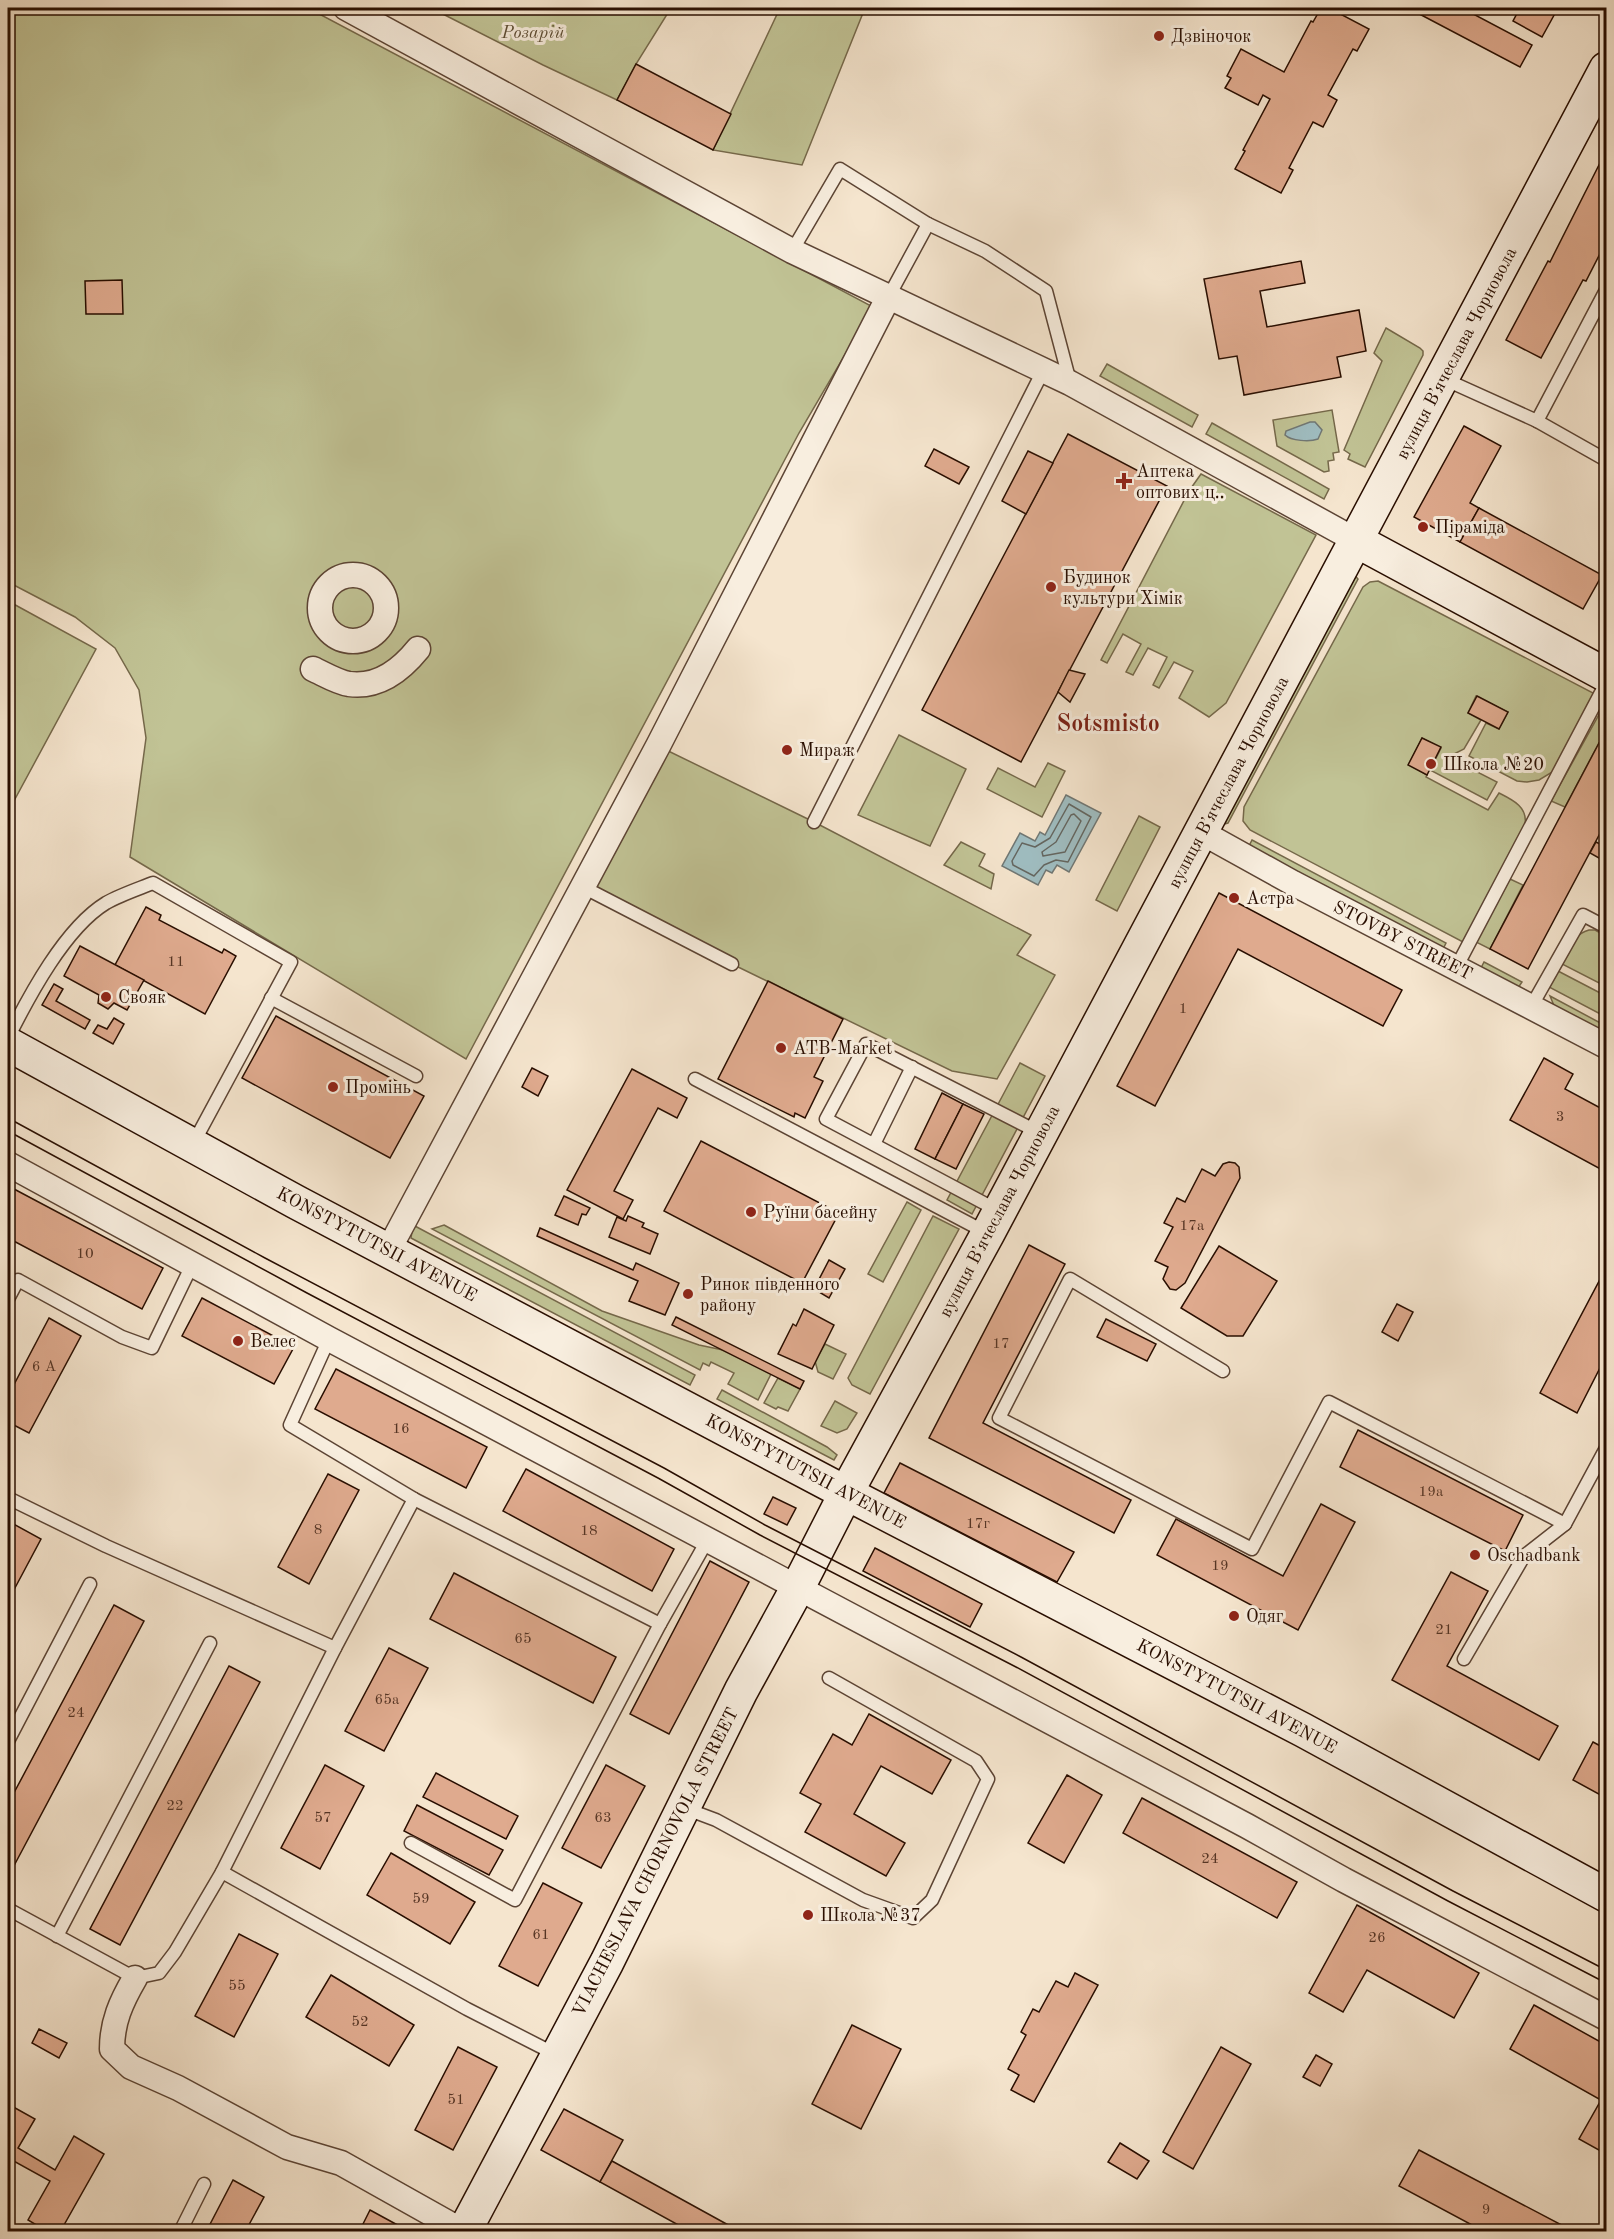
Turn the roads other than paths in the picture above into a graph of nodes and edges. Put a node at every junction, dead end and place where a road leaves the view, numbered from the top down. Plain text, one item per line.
1 (350, 8) edge
2 (1604, 78) edge
3 (928, 224) junction
4 (792, 251) junction
5 (1606, 290) edge
6 (889, 297) junction
7 (1043, 370) junction
8 (1443, 378) junction
9 (1070, 383) junction
10 (1537, 421) junction
11 (1606, 460) edge
12 (1357, 542) junction
13 (418, 649) dead end
14 (313, 669) dead end
15 (1606, 675) edge
16 (1606, 683) edge
17 (814, 822) dead end
18 (1201, 832) junction
19 (583, 887) junction
20 (1606, 927) edge
21 (732, 964) dead end
22 (1456, 968) junction
23 (271, 998) junction
24 (1531, 1006) junction
25 (8, 1038) edge
26 (8, 1044) edge
27 (1606, 1046) edge
28 (912, 1067) junction
29 (416, 1076) dead end
30 (695, 1079) dead end
31 (1041, 1133) junction
32 (874, 1144) junction
33 (192, 1145) junction
34 (8, 1164) edge
35 (994, 1222) junction
36 (388, 1251) junction
37 (192, 1265) junction
38 (13, 1281) edge
39 (8, 1299) edge
40 (329, 1339) junction
41 (1223, 1371) dead end
42 (1606, 1448) edge
43 (846, 1493) junction
44 (8, 1498) edge
45 (414, 1499) junction
46 (1565, 1524) junction
47 (708, 1539) junction
48 (90, 1584) dead end
49 (798, 1587) junction
50 (660, 1624) junction
51 (210, 1643) dead end
52 (335, 1648) junction
53 (1464, 1659) dead end
54 (829, 1678) dead end
55 (8, 1741) edge
56 (683, 1808) junction
57 (411, 1843) dead end
58 (222, 1872) junction
59 (1606, 1895) edge
60 (8, 1909) edge
61 (57, 1936) junction
62 (135, 1978) junction
63 (1606, 2018) edge
64 (557, 2055) junction
65 (204, 2184) dead end
66 (464, 2231) edge
67 (180, 2232) edge

1 - 4 street
2 - 8 street, вулиця Вʼячеслава Чорновола
3 - 4 lane
3 - 6 lane
3 - 9 lane
4 - 6 street
5 - 10 lane
6 - 7 street
6 - 19 street
7 - 9 street
7 - 17 lane
8 - 10 lane
8 - 12 street, вулиця Вʼячеслава Чорновола
9 - 12 street
10 - 11 lane
12 - 15 street
12 - 18 street, вулиця Вʼячеслава Чорновола
13 - 14 street
16 - 22 lane
18 - 22 street, STOVBY STREET
18 - 31 street, вулиця Вʼячеслава Чорновола
19 - 21 lane
19 - 36 street
20 - 24 lane
22 - 24 street, STOVBY STREET
23 - 25 lane
23 - 29 lane
23 - 33 lane
24 - 27 street, STOVBY STREET
26 - 33 street, KONSTYTUTSII AVENUE
28 - 31 lane
28 - 32 lane
28 - 32 lane
30 - 35 lane
31 - 35 street, вулиця Вʼячеслава Чорновола
32 - 35 lane
33 - 36 street, KONSTYTUTSII AVENUE
34 - 37 street
35 - 43 street, вулиця Вʼячеслава Чорновола
36 - 43 street, KONSTYTUTSII AVENUE
37 - 38 lane
37 - 40 street
38 - 39 lane
40 - 45 lane
40 - 47 street
41 - 46 lane
42 - 46 lane
43 - 49 street, VIACHESLAVA CHORNOVOLA STREET
43 - 59 street, KONSTYTUTSII AVENUE
44 - 52 lane
45 - 50 lane
45 - 52 lane
46 - 53 lane
47 - 49 street
47 - 50 lane
48 - 55 lane
49 - 56 street, VIACHESLAVA CHORNOVOLA STREET
49 - 63 street
50 - 57 lane
51 - 61 lane
52 - 58 lane
54 - 56 lane
56 - 64 street, VIACHESLAVA CHORNOVOLA STREET
58 - 62 lane
58 - 64 lane
60 - 61 lane
61 - 62 lane
62 - 66 street
64 - 66 street, VIACHESLAVA CHORNOVOLA STREET
65 - 67 lane

